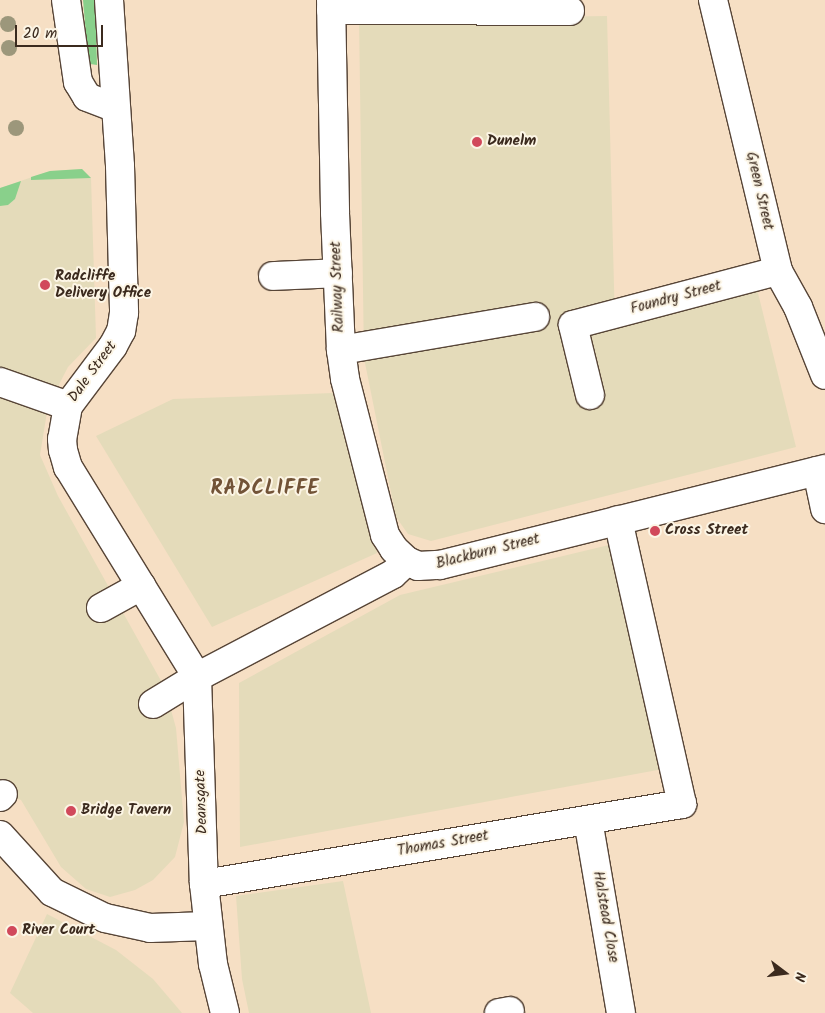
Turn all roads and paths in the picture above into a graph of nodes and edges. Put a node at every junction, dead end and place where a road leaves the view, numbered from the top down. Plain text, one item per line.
1 (66, 0) edge
2 (109, 0) edge
3 (713, 0) edge
4 (331, 5) edge
5 (570, 11) dead end
6 (115, 108) junction
7 (778, 271) junction
8 (338, 273) junction
9 (273, 276) dead end
10 (535, 317) dead end
11 (341, 350) junction
12 (825, 375) edge
13 (0, 382) edge
14 (590, 395) dead end
15 (68, 406) junction
16 (821, 470) edge
17 (825, 509) edge
18 (618, 520) junction
19 (406, 561) junction
20 (141, 586) junction
21 (101, 608) dead end
22 (197, 677) junction
23 (153, 704) dead end
24 (588, 820) junction
25 (0, 834) edge
26 (204, 884) junction
27 (208, 926) junction
28 (225, 1013) edge
29 (621, 1013) edge

1 - 6 street
2 - 6 street, Dale Street
3 - 7 street, Green Street
4 - 5 street
4 - 8 street, Railway Street
6 - 15 street, Dale Street
7 - 12 street, Green Street
7 - 14 street, Foundry Street
8 - 9 street
8 - 11 street, Railway Street
10 - 11 street
11 - 19 street, Railway Street
13 - 15 street
15 - 20 street, Dale Street
16 - 17 street
16 - 18 street, Blackburn Street
18 - 19 street, Blackburn Street
18 - 24 street, Thomas Street
19 - 22 street
20 - 21 street
20 - 22 street, Dale Street
22 - 23 street
22 - 26 street, Deansgate
24 - 26 street, Thomas Street
24 - 29 street, Halstead Close
25 - 27 street
26 - 27 street, Deansgate
27 - 28 street, Deansgate

